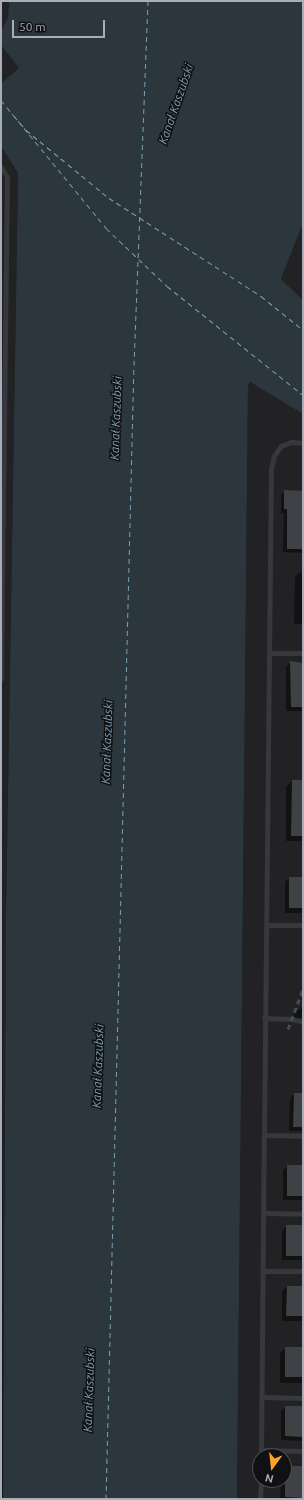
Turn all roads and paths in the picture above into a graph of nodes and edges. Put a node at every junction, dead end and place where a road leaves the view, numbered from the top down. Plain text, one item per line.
1 (1, 167) edge
2 (303, 443) edge
3 (2, 484) edge
4 (269, 653) junction
5 (303, 653) edge
6 (1, 679) edge
7 (267, 925) junction
8 (303, 925) edge
9 (264, 1018) junction
10 (303, 1022) edge
11 (264, 1135) junction
12 (303, 1136) edge
13 (264, 1213) junction
14 (303, 1214) edge
15 (263, 1271) junction
16 (303, 1271) edge
17 (262, 1397) junction
18 (303, 1398) edge
19 (261, 1448) edge
20 (303, 1451) edge
21 (292, 1452) edge
22 (260, 1488) edge
23 (260, 1499) edge

1 - 3 lane
2 - 4 lane
3 - 6 lane
4 - 5 lane
4 - 7 lane
7 - 8 lane
7 - 9 lane
9 - 10 lane
9 - 11 lane
11 - 12 lane
11 - 13 lane
13 - 14 lane
13 - 15 lane
15 - 16 lane
15 - 17 lane
17 - 18 lane
17 - 19 lane
20 - 21 lane
22 - 23 lane

